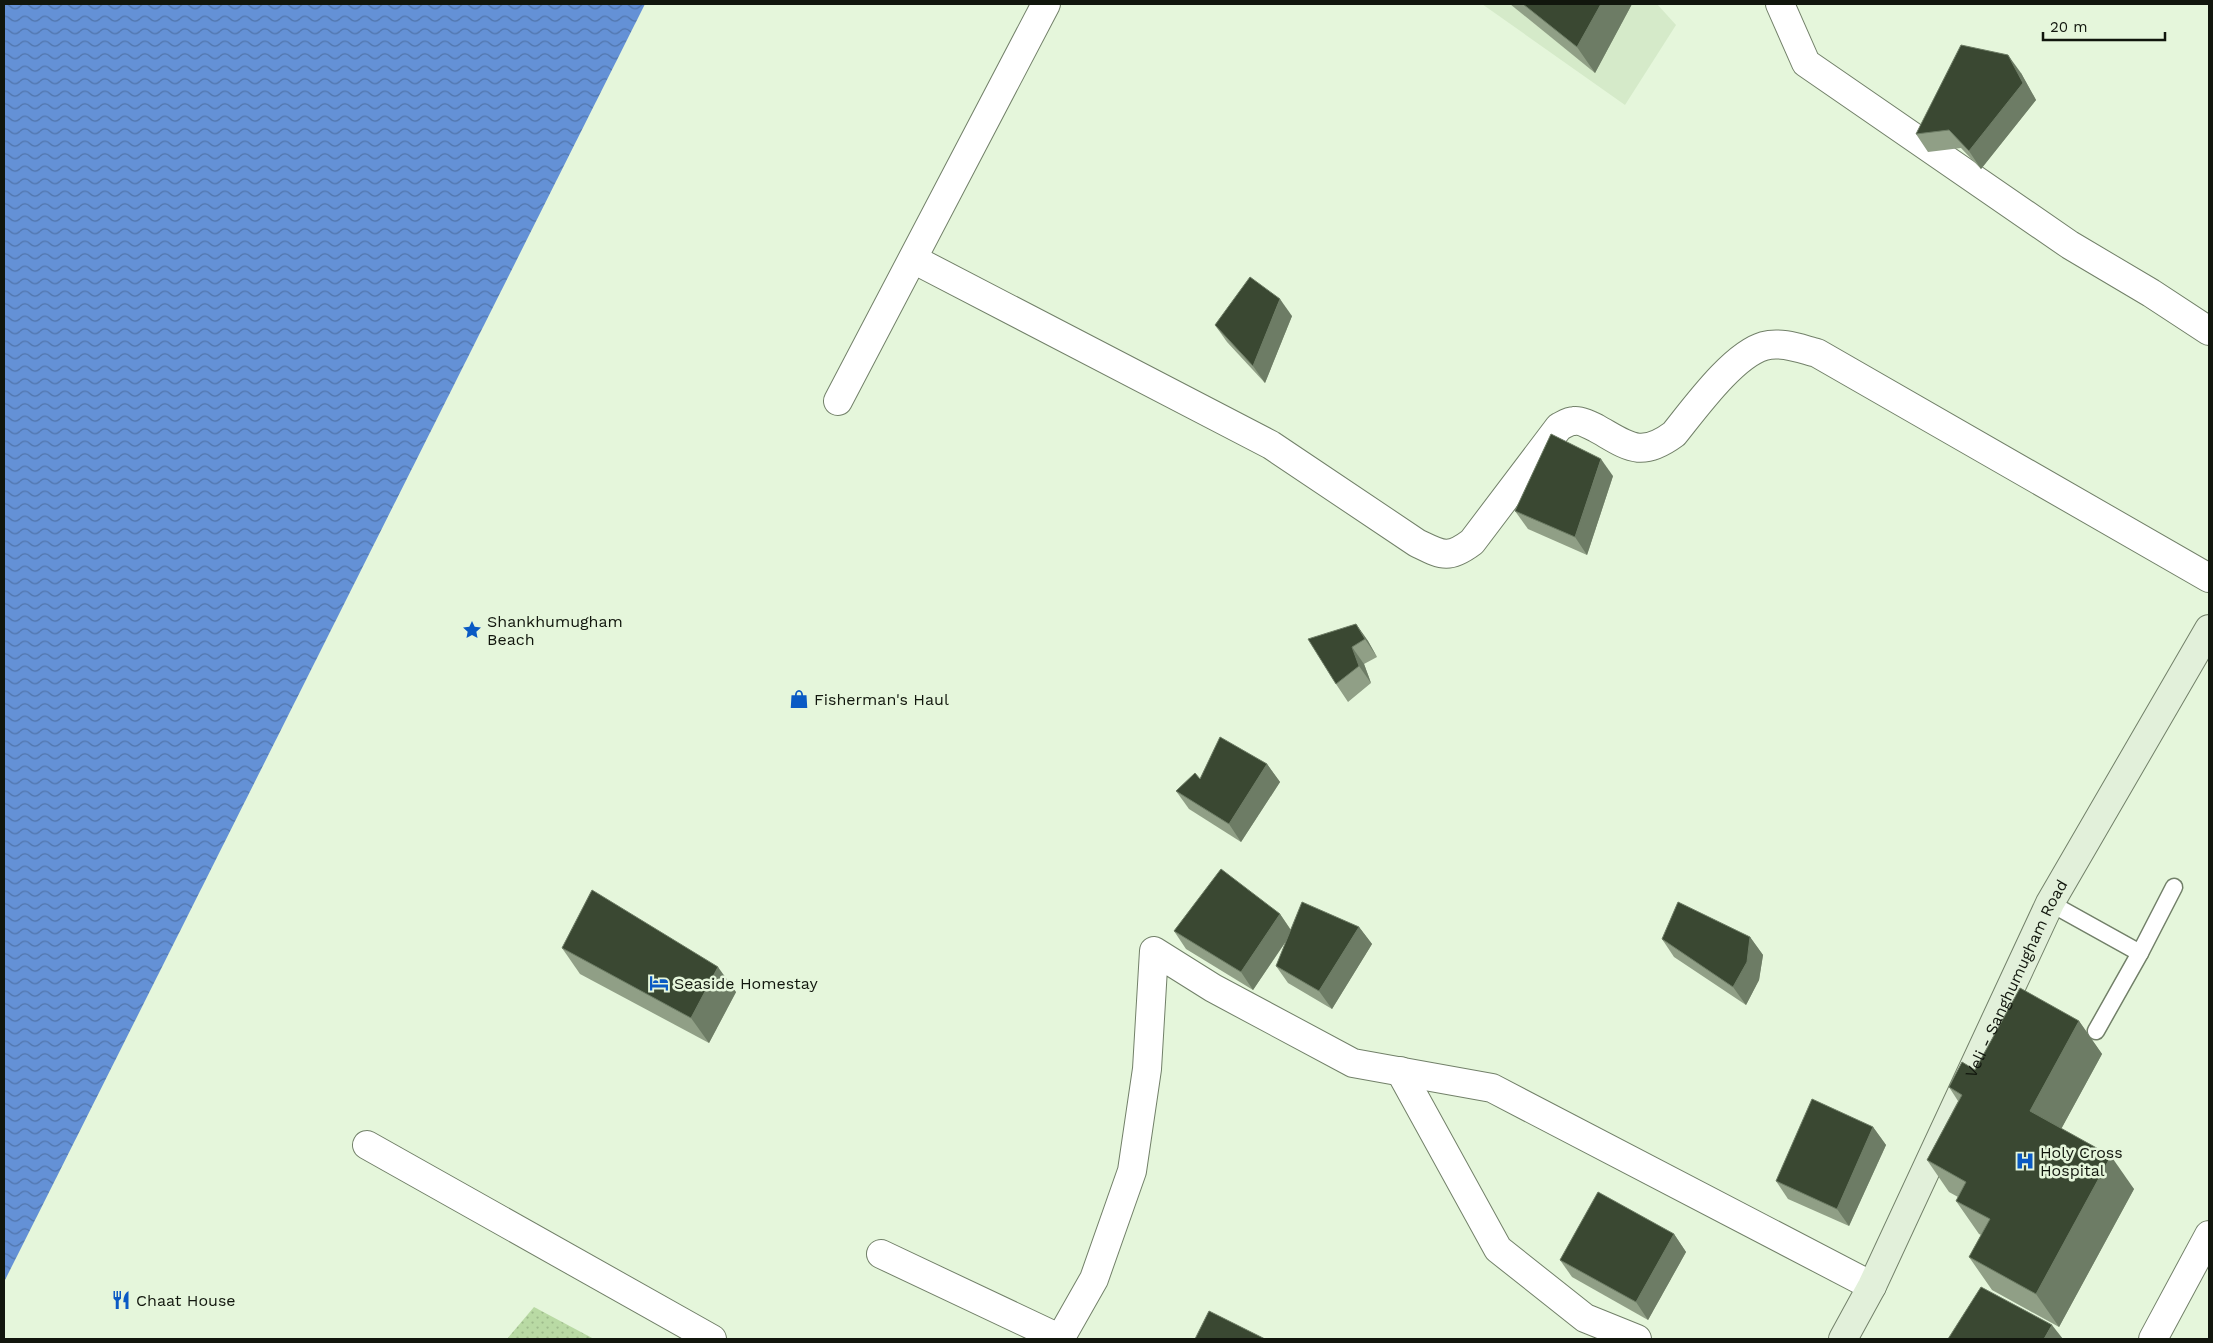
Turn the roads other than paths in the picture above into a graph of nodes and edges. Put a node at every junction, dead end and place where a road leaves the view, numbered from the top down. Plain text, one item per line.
1 (1046, 4) edge
2 (1780, 4) edge
3 (913, 259) junction
4 (2209, 331) edge
5 (838, 401) dead end
6 (2209, 578) edge
7 (2209, 629) edge
8 (2174, 887) dead end
9 (2050, 902) junction
10 (2140, 953) junction
11 (2096, 1031) dead end
12 (1400, 1071) junction
13 (367, 1145) dead end
14 (2209, 1235) edge
15 (881, 1254) dead end
16 (1872, 1286) junction
17 (712, 1339) edge
18 (1061, 1339) edge
19 (1636, 1339) edge
20 (1843, 1339) edge
21 (2153, 1339) edge

1 - 3 street
2 - 4 street
3 - 5 street
3 - 6 street
7 - 9 main road, Veli - Sanghumugham Road
8 - 10 lane
9 - 10 lane
9 - 16 main road, Veli - Sanghumugham Road
10 - 11 lane
12 - 16 street
12 - 18 street
12 - 19 street
13 - 17 street
14 - 21 street
15 - 18 street
16 - 20 main road, Veli - Sanghumugham Road

